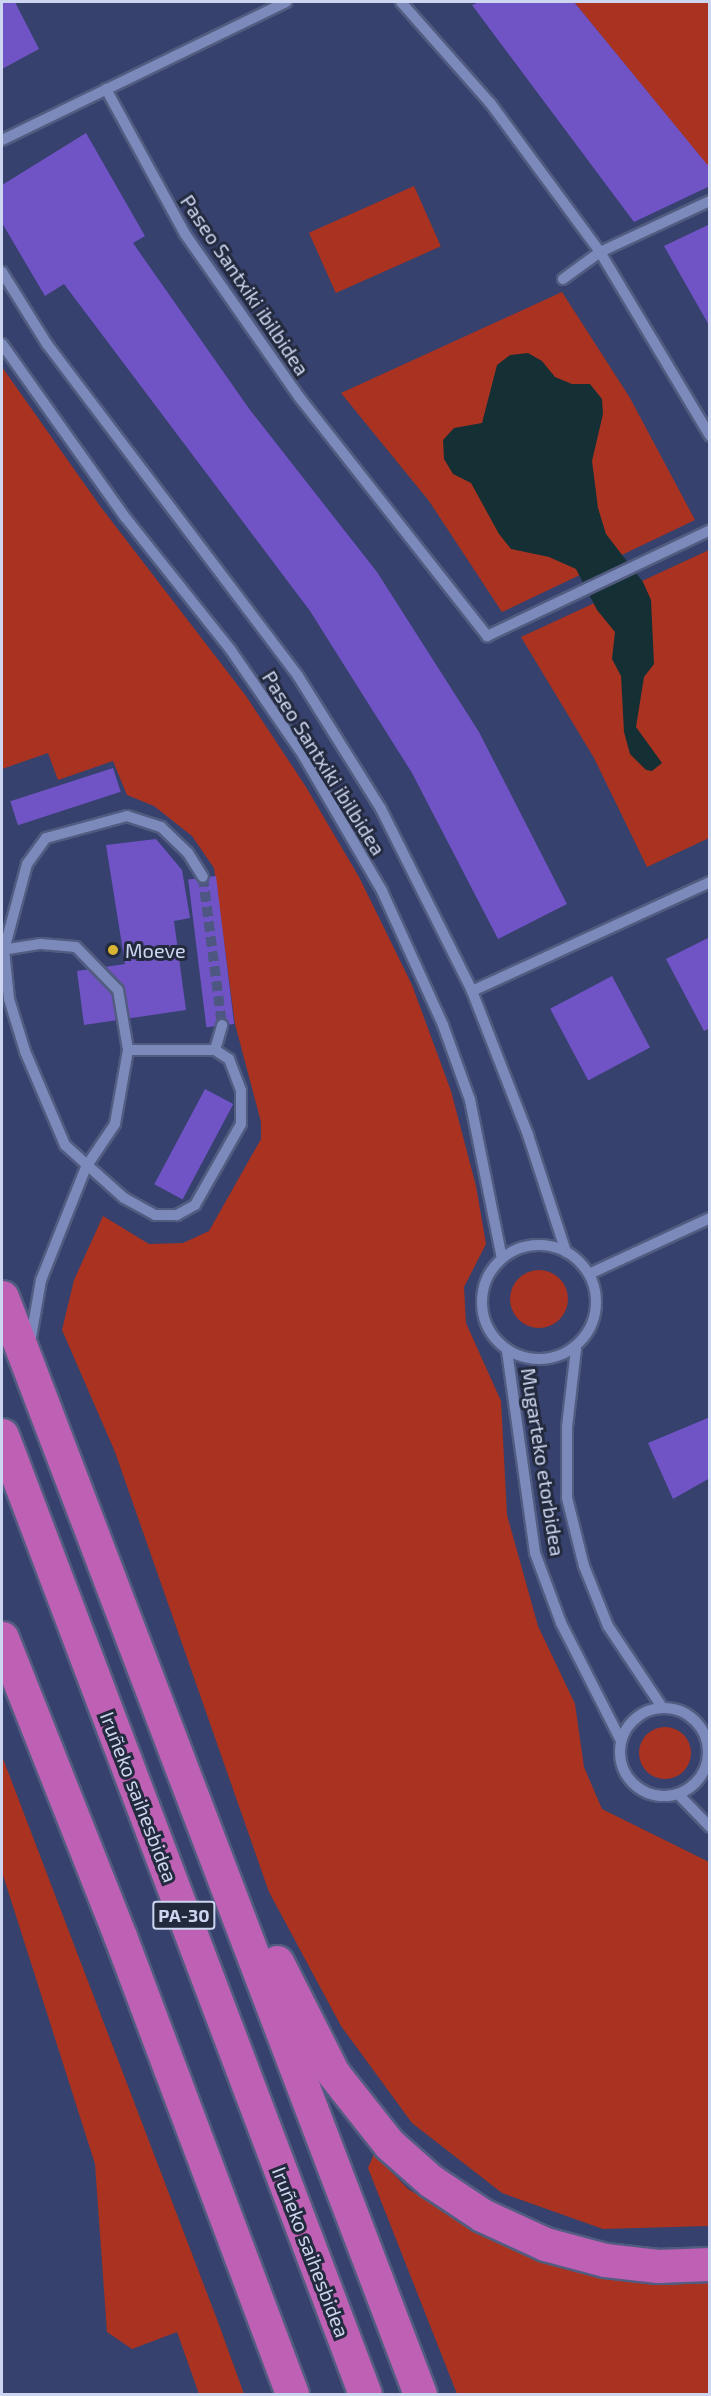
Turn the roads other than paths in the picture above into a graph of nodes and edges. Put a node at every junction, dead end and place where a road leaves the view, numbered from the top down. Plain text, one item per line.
1 (286, 2) edge
2 (401, 2) edge
3 (106, 88) junction
4 (2, 140) edge
5 (710, 201) edge
6 (600, 252) junction
7 (2, 272) edge
8 (563, 279) dead end
9 (2, 344) edge
10 (710, 436) edge
11 (710, 530) edge
12 (203, 877) tunnel mouth
13 (710, 882) edge
14 (3, 950) edge
15 (472, 991) junction
16 (222, 1026) tunnel mouth
17 (128, 1050) junction
18 (215, 1050) junction
19 (86, 1167) junction
20 (710, 1218) edge
21 (566, 1251) junction
22 (502, 1258) junction
23 (589, 1274) junction
24 (2, 1297) edge
25 (576, 1349) junction
26 (507, 1352) junction
27 (26, 1361) junction
28 (2, 1435) edge
29 (2, 1638) edge
30 (662, 1707) junction
31 (706, 1727) edge
32 (621, 1741) junction
33 (709, 1750) edge
34 (678, 1794) junction
35 (710, 1827) edge
36 (212, 1847) junction
37 (710, 2264) edge
38 (292, 2394) edge
39 (366, 2394) edge
40 (420, 2394) edge

1 - 3 street
2 - 6 street
3 - 4 street
3 - 11 street, Paseo Santxiki ibilbidea
5 - 6 street
6 - 8 street
6 - 10 street
7 - 15 street, Paseo Santxiki ibilbidea
9 - 22 street, Paseo Santxiki ibilbidea
12 - 14 street
13 - 15 street
14 - 17 street
14 - 19 street
15 - 21 street, Paseo Santxiki ibilbidea
16 - 18 street
17 - 18 street
17 - 19 street
18 - 19 street
19 - 27 street
20 - 23 street
21 - 22 street
21 - 23 street
22 - 26 street
23 - 25 street
24 - 27 highway
25 - 26 street
25 - 30 street, Mugarteko etorbidea
26 - 32 street, Mugarteko etorbidea
27 - 36 highway
28 - 39 highway, Iruñeko saihesbidea / PA-30
29 - 38 highway
30 - 31 street
30 - 32 street
31 - 33 street
32 - 34 street
33 - 34 street
34 - 35 street
36 - 37 highway
36 - 40 highway

